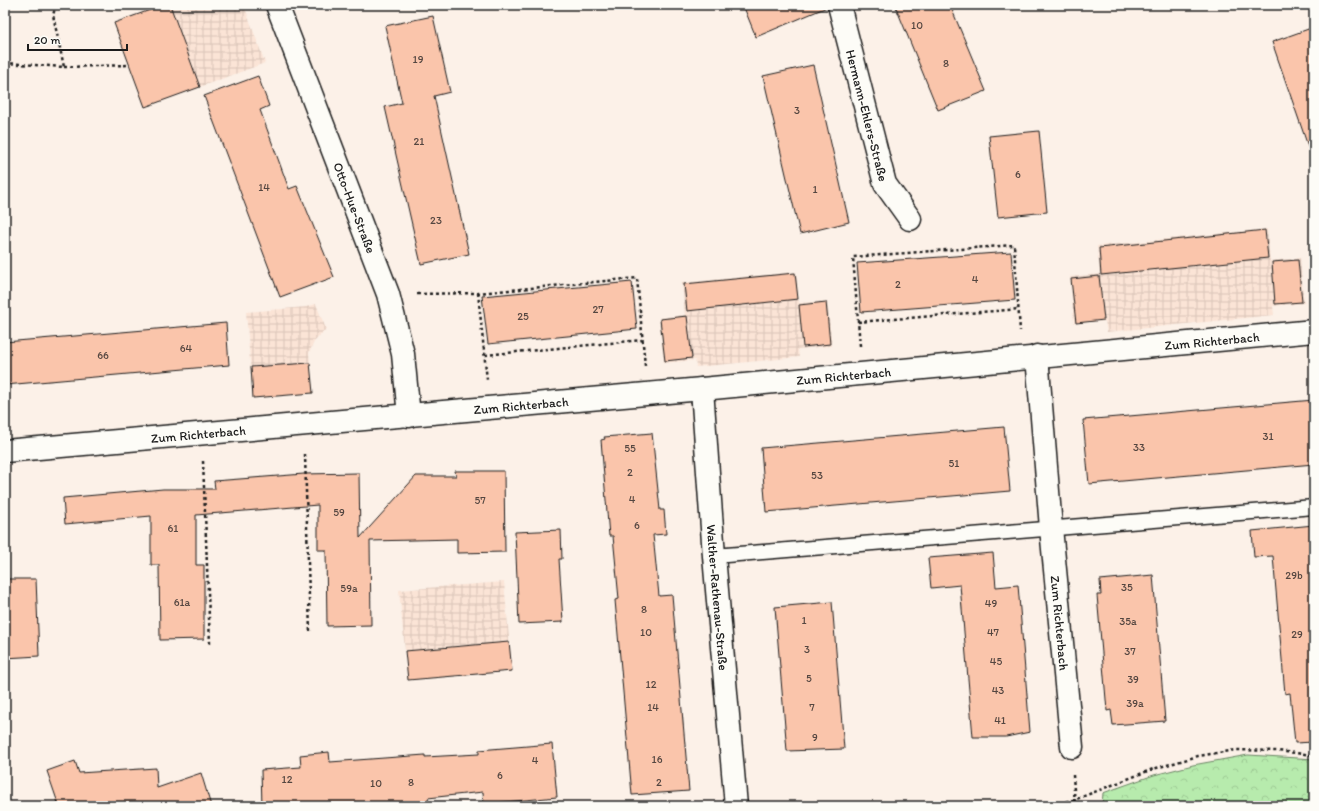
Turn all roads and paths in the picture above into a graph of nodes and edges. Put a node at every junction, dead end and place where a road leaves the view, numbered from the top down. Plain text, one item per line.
1 (56, 5) edge
2 (277, 5) edge
3 (839, 5) edge
4 (5, 63) edge
5 (129, 65) dead end
6 (64, 68) junction
7 (910, 219) dead end
8 (478, 293) junction
9 (388, 294) junction
10 (1019, 308) junction
11 (858, 322) junction
12 (1314, 330) edge
13 (642, 340) junction
14 (484, 355) junction
15 (1030, 357) junction
16 (863, 374) junction
17 (702, 389) junction
18 (647, 394) junction
19 (490, 409) junction
20 (409, 416) junction
21 (304, 425) junction
22 (202, 433) junction
23 (5, 451) edge
24 (1314, 507) edge
25 (1051, 528) junction
26 (714, 556) junction
27 (310, 634) dead end
28 (210, 644) dead end
29 (1072, 746) dead end
30 (1314, 755) edge
31 (736, 806) edge
32 (1042, 806) edge

1 - 6 path
2 - 9 street, Otto-Hue-Straße
3 - 7 street, Hermann-Ehlers-Straße
4 - 6 path
5 - 6 path
8 - 9 path
8 - 13 path
8 - 14 path
9 - 20 street, Otto-Hue-Straße
10 - 11 path
10 - 11 path
10 - 15 path
11 - 16 path
12 - 15 street, Zum Richterbach
13 - 14 path
13 - 18 path
14 - 19 path
15 - 16 street, Zum Richterbach
15 - 25 street, Zum Richterbach
16 - 17 street, Zum Richterbach
17 - 18 street, Zum Richterbach
17 - 26 street, Walther-Rathenau-Straße
18 - 19 street, Zum Richterbach
19 - 20 street, Zum Richterbach
20 - 21 street, Zum Richterbach
21 - 22 street, Zum Richterbach
21 - 27 path
22 - 23 street, Zum Richterbach
22 - 28 path
24 - 25 lane
25 - 26 lane
25 - 29 street, Zum Richterbach
26 - 31 street, Walther-Rathenau-Straße
30 - 32 path

